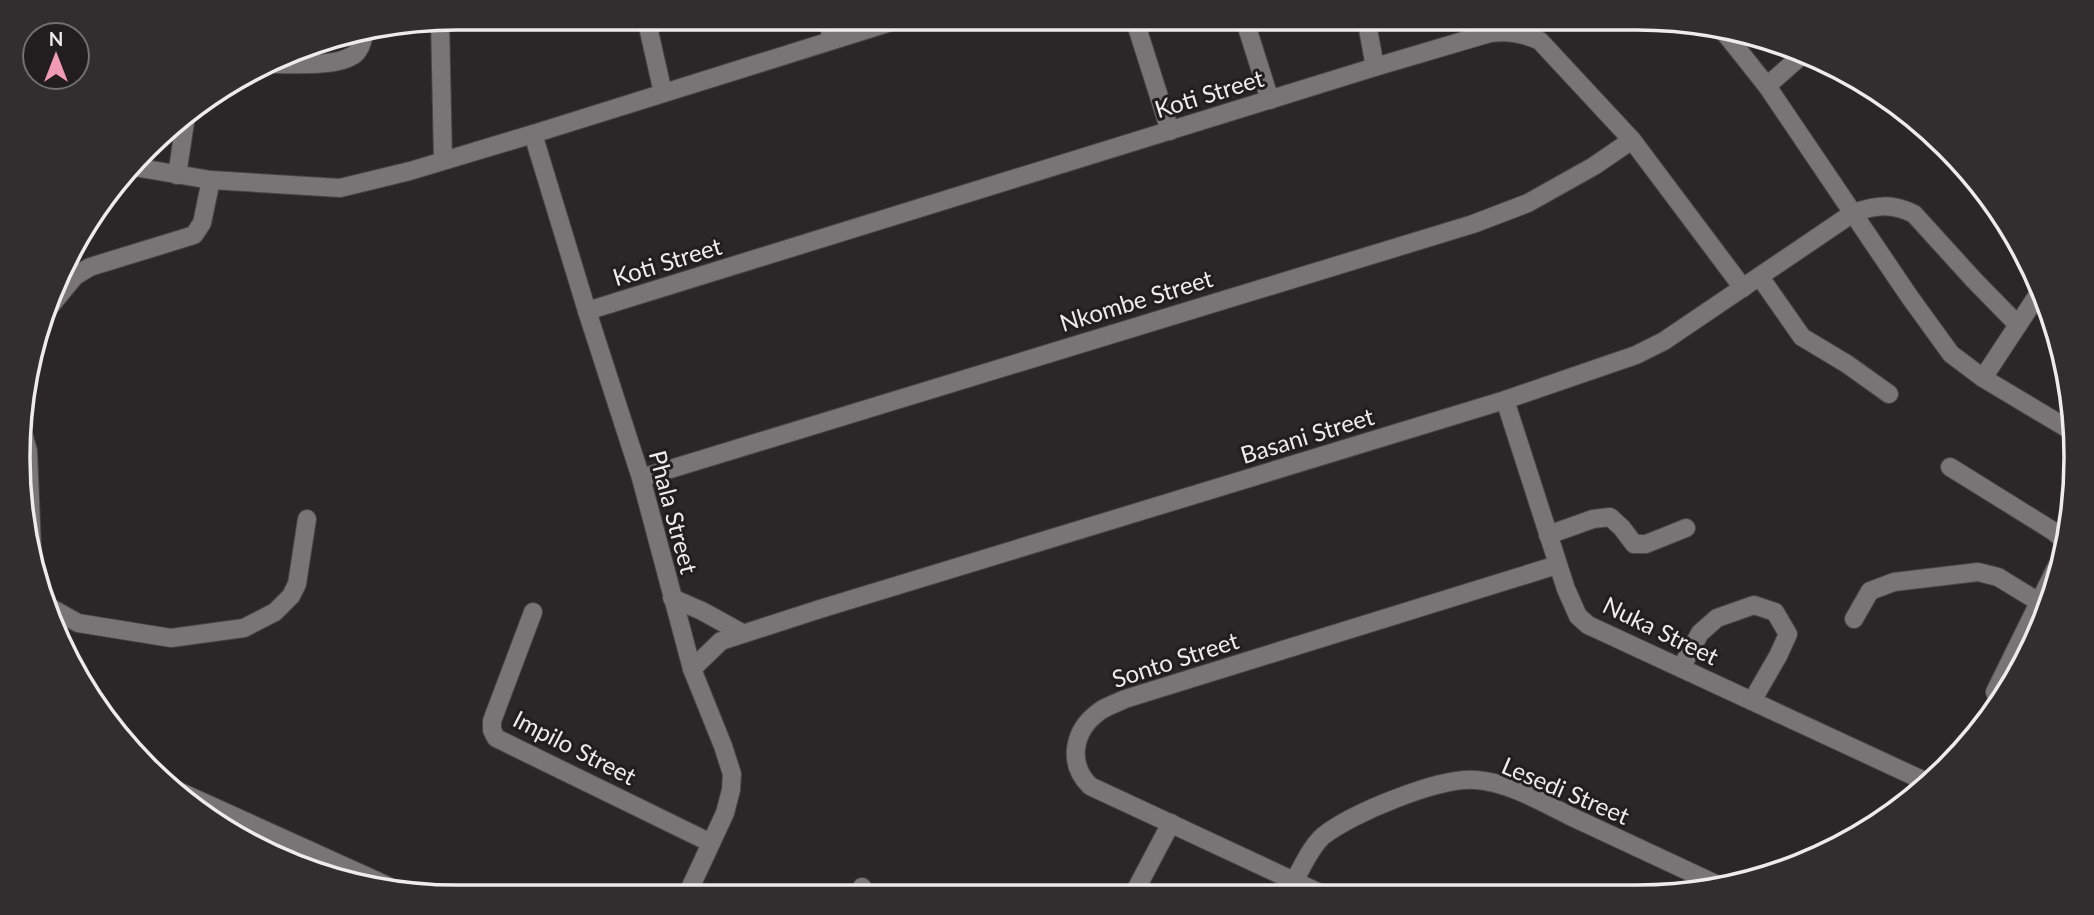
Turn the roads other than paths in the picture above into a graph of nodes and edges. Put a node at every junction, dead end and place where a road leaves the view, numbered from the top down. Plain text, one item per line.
1 (649, 30) edge
2 (830, 30) edge
3 (863, 30) edge
4 (1138, 30) edge
5 (1248, 30) edge
6 (1368, 30) edge
7 (440, 31) edge
8 (832, 39) junction
9 (1731, 40) edge
10 (362, 41) edge
11 (1796, 60) edge
12 (290, 64) edge
13 (1375, 67) junction
14 (1767, 86) junction
15 (663, 93) junction
16 (1270, 100) junction
17 (184, 129) edge
18 (1170, 131) junction
19 (533, 134) junction
20 (1632, 140) junction
21 (443, 160) junction
22 (142, 169) edge
23 (177, 175) junction
24 (211, 180) junction
25 (1853, 213) junction
26 (1760, 277) junction
27 (1743, 288) junction
28 (64, 289) edge
29 (2034, 300) edge
30 (587, 311) junction
31 (2018, 325) junction
32 (1983, 378) junction
33 (1889, 394) dead end
34 (1504, 400) junction
35 (2063, 426) edge
36 (1950, 467) dead end
37 (641, 478) junction
38 (307, 519) dead end
39 (1686, 528) dead end
40 (1548, 535) junction
41 (2057, 535) edge
42 (1557, 565) junction
43 (672, 598) junction
44 (2039, 602) joint
45 (59, 612) edge
46 (533, 612) dead end
47 (1854, 619) dead end
48 (743, 633) junction
49 (1681, 668) junction
50 (692, 669) junction
51 (1999, 684) edge
52 (1752, 701) junction
53 (1919, 779) edge
54 (210, 806) edge
55 (1171, 823) junction
56 (711, 843) junction
57 (351, 872) edge
58 (1706, 879) edge
59 (692, 885) edge
60 (1138, 885) edge
61 (1295, 885) edge
62 (1300, 885) edge

1 - 15 street
2 - 8 street
3 - 8 street
4 - 18 street
5 - 16 street
6 - 13 street
7 - 21 street
8 - 15 street
9 - 14 street
10 - 12 street
11 - 14 street
13 - 16 street, Koti Street
13 - 20 street, Koti Street
14 - 25 street
15 - 19 street
16 - 18 street, Koti Street
17 - 23 street
18 - 30 street, Koti Street
19 - 21 street
19 - 30 street, Phala Street
20 - 27 street, Koti Street
20 - 37 street, Nkombe Street
21 - 24 street
22 - 23 street
23 - 24 street
24 - 28 street
25 - 26 street, Basani Street
25 - 31 street
25 - 32 street
26 - 27 street, Basani Street
26 - 33 street
27 - 34 street, Basani Street
29 - 31 street
30 - 37 street, Phala Street
31 - 32 street
32 - 35 street
34 - 40 street, Nuka Street
34 - 48 street, Basani Street
36 - 41 street
37 - 43 street, Phala Street
38 - 45 street
39 - 40 street
40 - 42 street, Nuka Street
42 - 49 street, Nuka Street
42 - 55 street, Sonto Street
43 - 48 street
43 - 50 street, Phala Street
44 - 47 street
44 - 51 street
46 - 56 street, Impilo Street
48 - 50 street, Basani Street
49 - 52 street, Nuka Street
49 - 52 street
50 - 56 street, Phala Street
52 - 53 street, Nuka Street
54 - 57 street
55 - 60 street
55 - 61 street, Sonto Street
56 - 59 street, Phala Street
58 - 62 street, Lesedi Street

